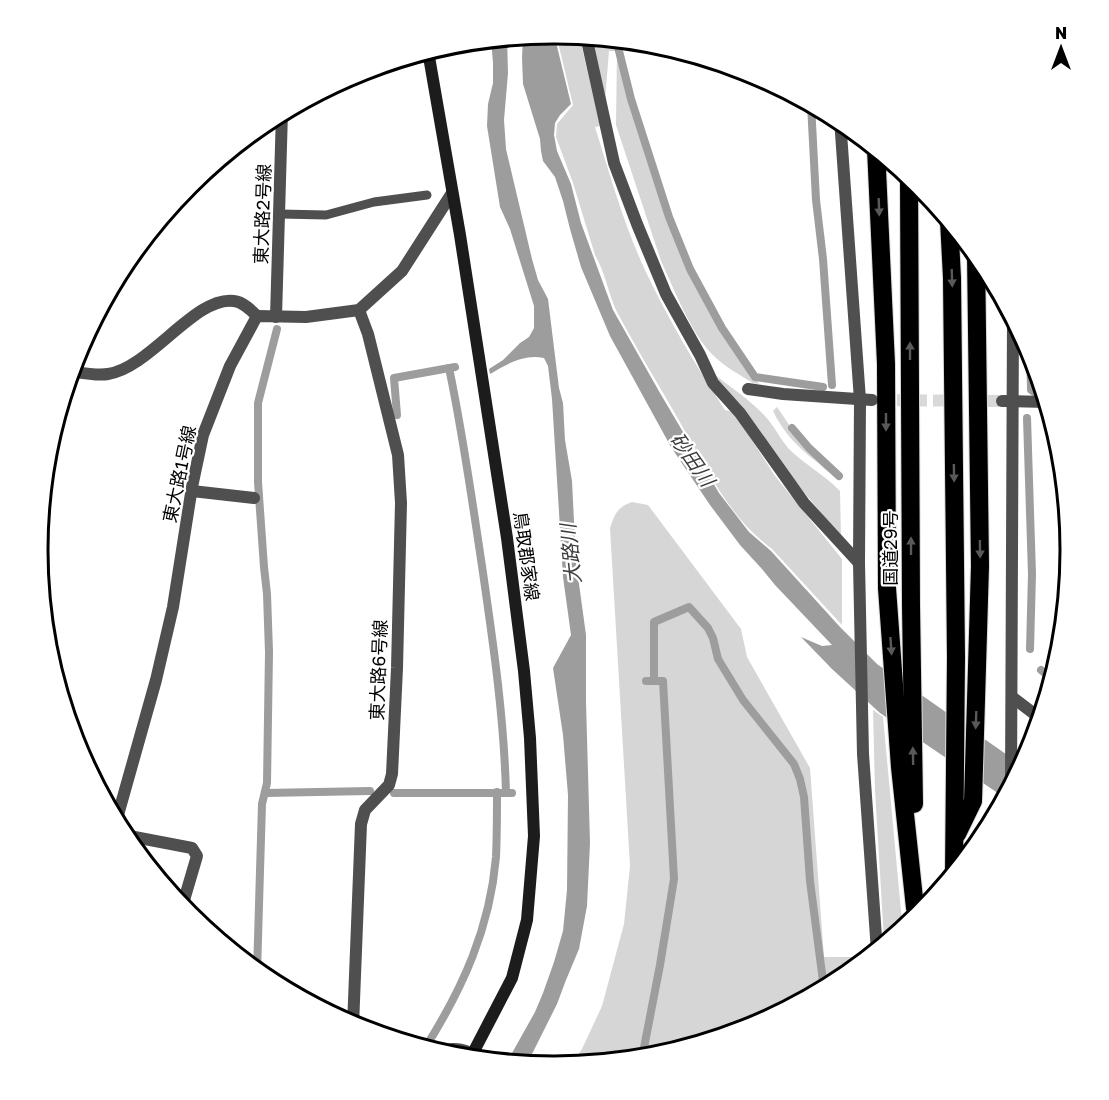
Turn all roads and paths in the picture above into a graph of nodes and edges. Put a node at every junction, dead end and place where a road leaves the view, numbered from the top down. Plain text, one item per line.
1 (588, 45) edge
2 (429, 59) edge
3 (282, 123) edge
4 (841, 133) edge
5 (877, 159) edge
6 (909, 188) edge
7 (452, 193) junction
8 (428, 195) dead end
9 (280, 214) junction
10 (950, 234) edge
11 (976, 270) edge
12 (359, 310) junction
13 (257, 316) junction
14 (276, 317) junction
15 (1012, 333) edge
16 (81, 373) edge
17 (748, 389) dead end
18 (866, 400) junction
19 (1008, 401) junction
20 (1039, 402) edge
21 (192, 490) junction
22 (254, 498) dead end
23 (859, 563) junction
24 (1012, 697) junction
25 (1034, 714) edge
26 (1011, 769) edge
27 (120, 809) edge
28 (955, 837) junction
29 (138, 838) edge
30 (954, 860) edge
31 (185, 896) edge
32 (915, 906) edge
33 (914, 907) edge
34 (876, 941) edge
35 (353, 1015) edge
36 (478, 1050) edge

1 - 23 street
2 - 7 main road, 鳥取郡家線
3 - 9 street, 東大路2号線
4 - 18 street
5 -> 33 highway
32 -> 6 highway, 国道29号
7 - 12 street
7 - 36 main road, 鳥取郡家線
8 - 9 lane
9 - 14 street, 東大路2号線
10 -> 28 highway
11 -> 28 highway
12 - 14 street
12 - 35 street, 東大路6号線
13 - 14 street
13 - 16 street
13 - 21 street, 東大路1号線
15 - 19 street
17 - 18 street
18 - 23 street
19 - 20 street
19 - 24 street
21 - 22 street
21 - 27 street, 東大路1号線
23 - 34 street
24 - 25 street
24 - 26 street
28 - 30 highway
29 - 31 street

